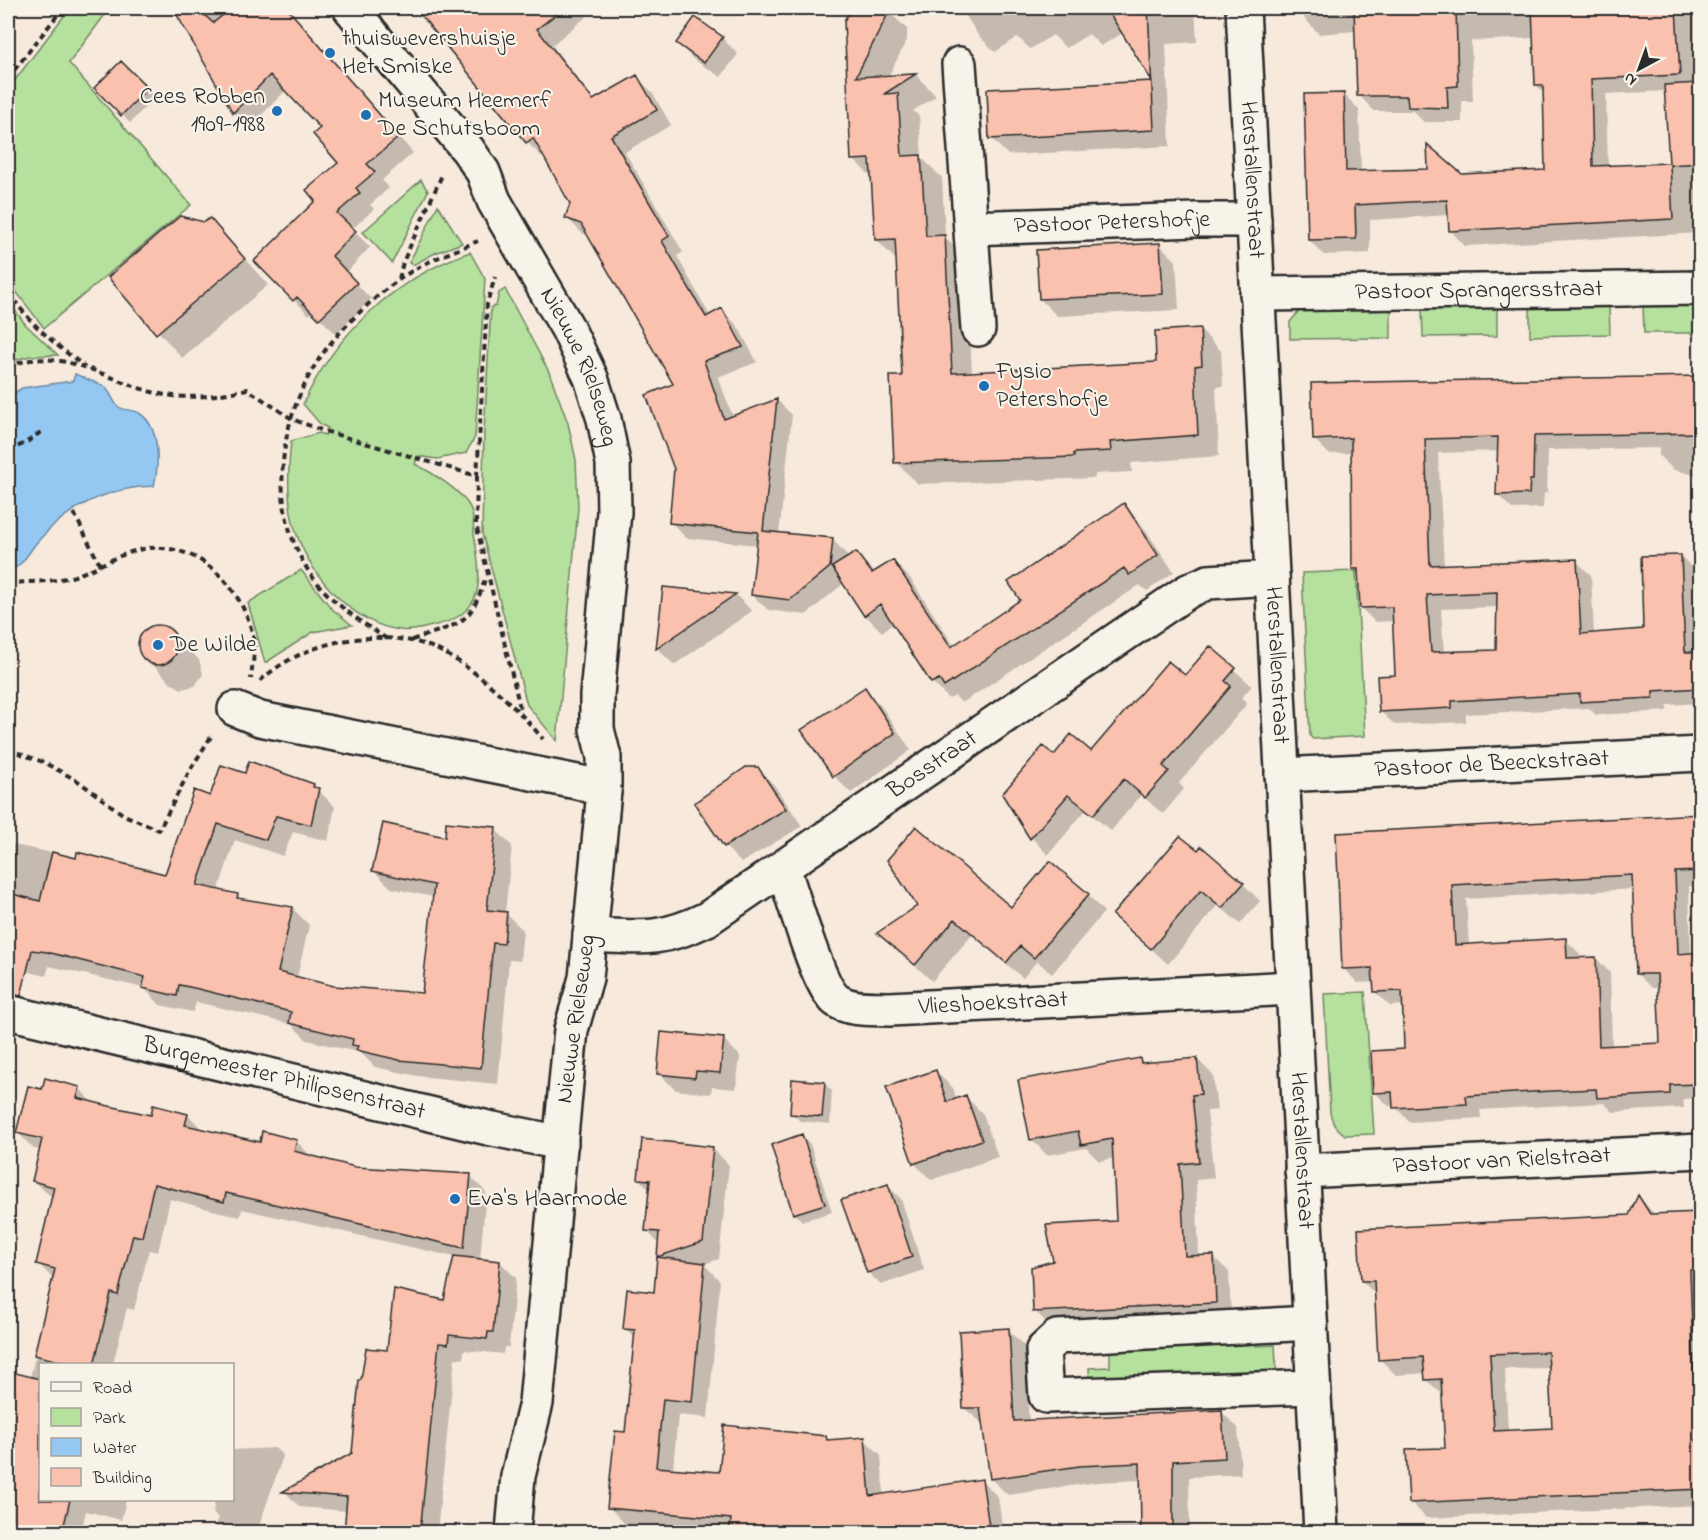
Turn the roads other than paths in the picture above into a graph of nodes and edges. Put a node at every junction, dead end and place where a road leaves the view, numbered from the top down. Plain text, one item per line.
1 (350, 8) edge
2 (1243, 8) edge
3 (959, 64) dead end
4 (1254, 220) junction
5 (971, 228) junction
6 (1701, 288) edge
7 (1257, 294) junction
8 (978, 329) dead end
9 (1272, 578) junction
10 (243, 699) road end
11 (1701, 754) edge
12 (1282, 775) junction
13 (593, 787) junction
14 (783, 868) junction
15 (590, 935) junction
16 (1293, 988) junction
17 (8, 1012) edge
18 (561, 1143) junction
19 (1701, 1150) edge
20 (1302, 1171) junction
21 (1310, 1323) junction
22 (1314, 1387) junction
23 (513, 1533) edge
24 (1321, 1533) edge

1 - 13 street, Nieuwe Rielseweg
2 - 4 street, Herstallenstraat
3 - 5 street
4 - 5 street, Pastoor Petershofje
4 - 7 street, Herstallenstraat
5 - 8 street
6 - 7 street, Pastoor Sprangersstraat
7 - 9 street, Herstallenstraat
9 - 12 street, Herstallenstraat
9 - 14 street, Bosstraat
10 - 13 street
11 - 12 street, Pastoor de Beeckstraat
12 - 16 street, Herstallenstraat
13 - 15 street, Nieuwe Rielseweg
14 - 15 street, Bosstraat
14 - 16 street, Vlieshoekstraat
15 - 18 street, Nieuwe Rielseweg
16 - 20 street, Herstallenstraat
17 - 18 street, Burgemeester Philipsenstraat
18 - 23 street, Nieuwe Rielseweg
19 - 20 street, Pastoor van Rielstraat
20 - 21 street, Herstallenstraat
21 - 22 street, Herstallenstraat
21 - 22 street
22 - 24 street, Herstallenstraat

